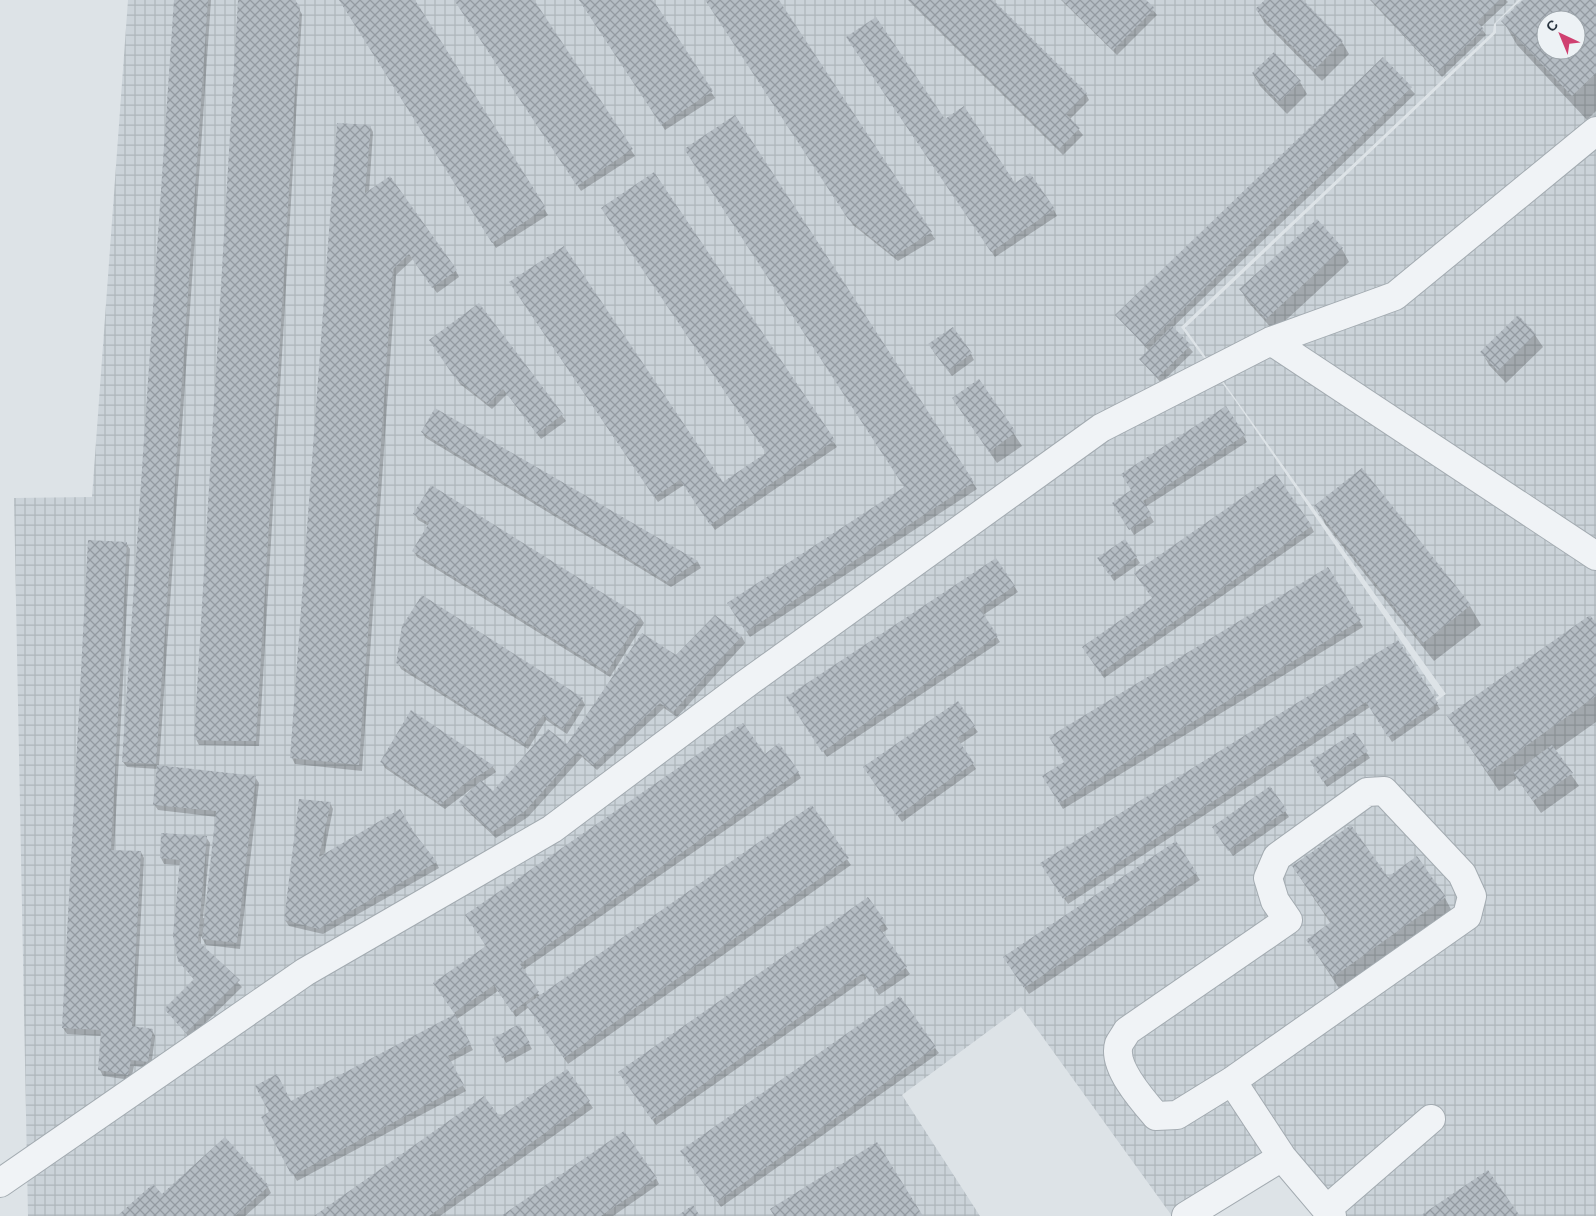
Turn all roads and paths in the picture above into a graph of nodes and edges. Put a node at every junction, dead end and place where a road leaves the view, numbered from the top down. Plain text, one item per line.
1 (1596, 131) edge
2 (1271, 340) junction
3 (1596, 556) edge
4 (1232, 1081) junction
5 (1431, 1119) dead end
6 (1282, 1156) junction
7 (0, 1183) edge
8 (1329, 1212) edge
9 (1186, 1216) edge

1 - 2 lane
2 - 3 lane
2 - 7 lane
4 - 4 lane
4 - 6 lane
5 - 8 lane
6 - 8 lane
6 - 9 lane

